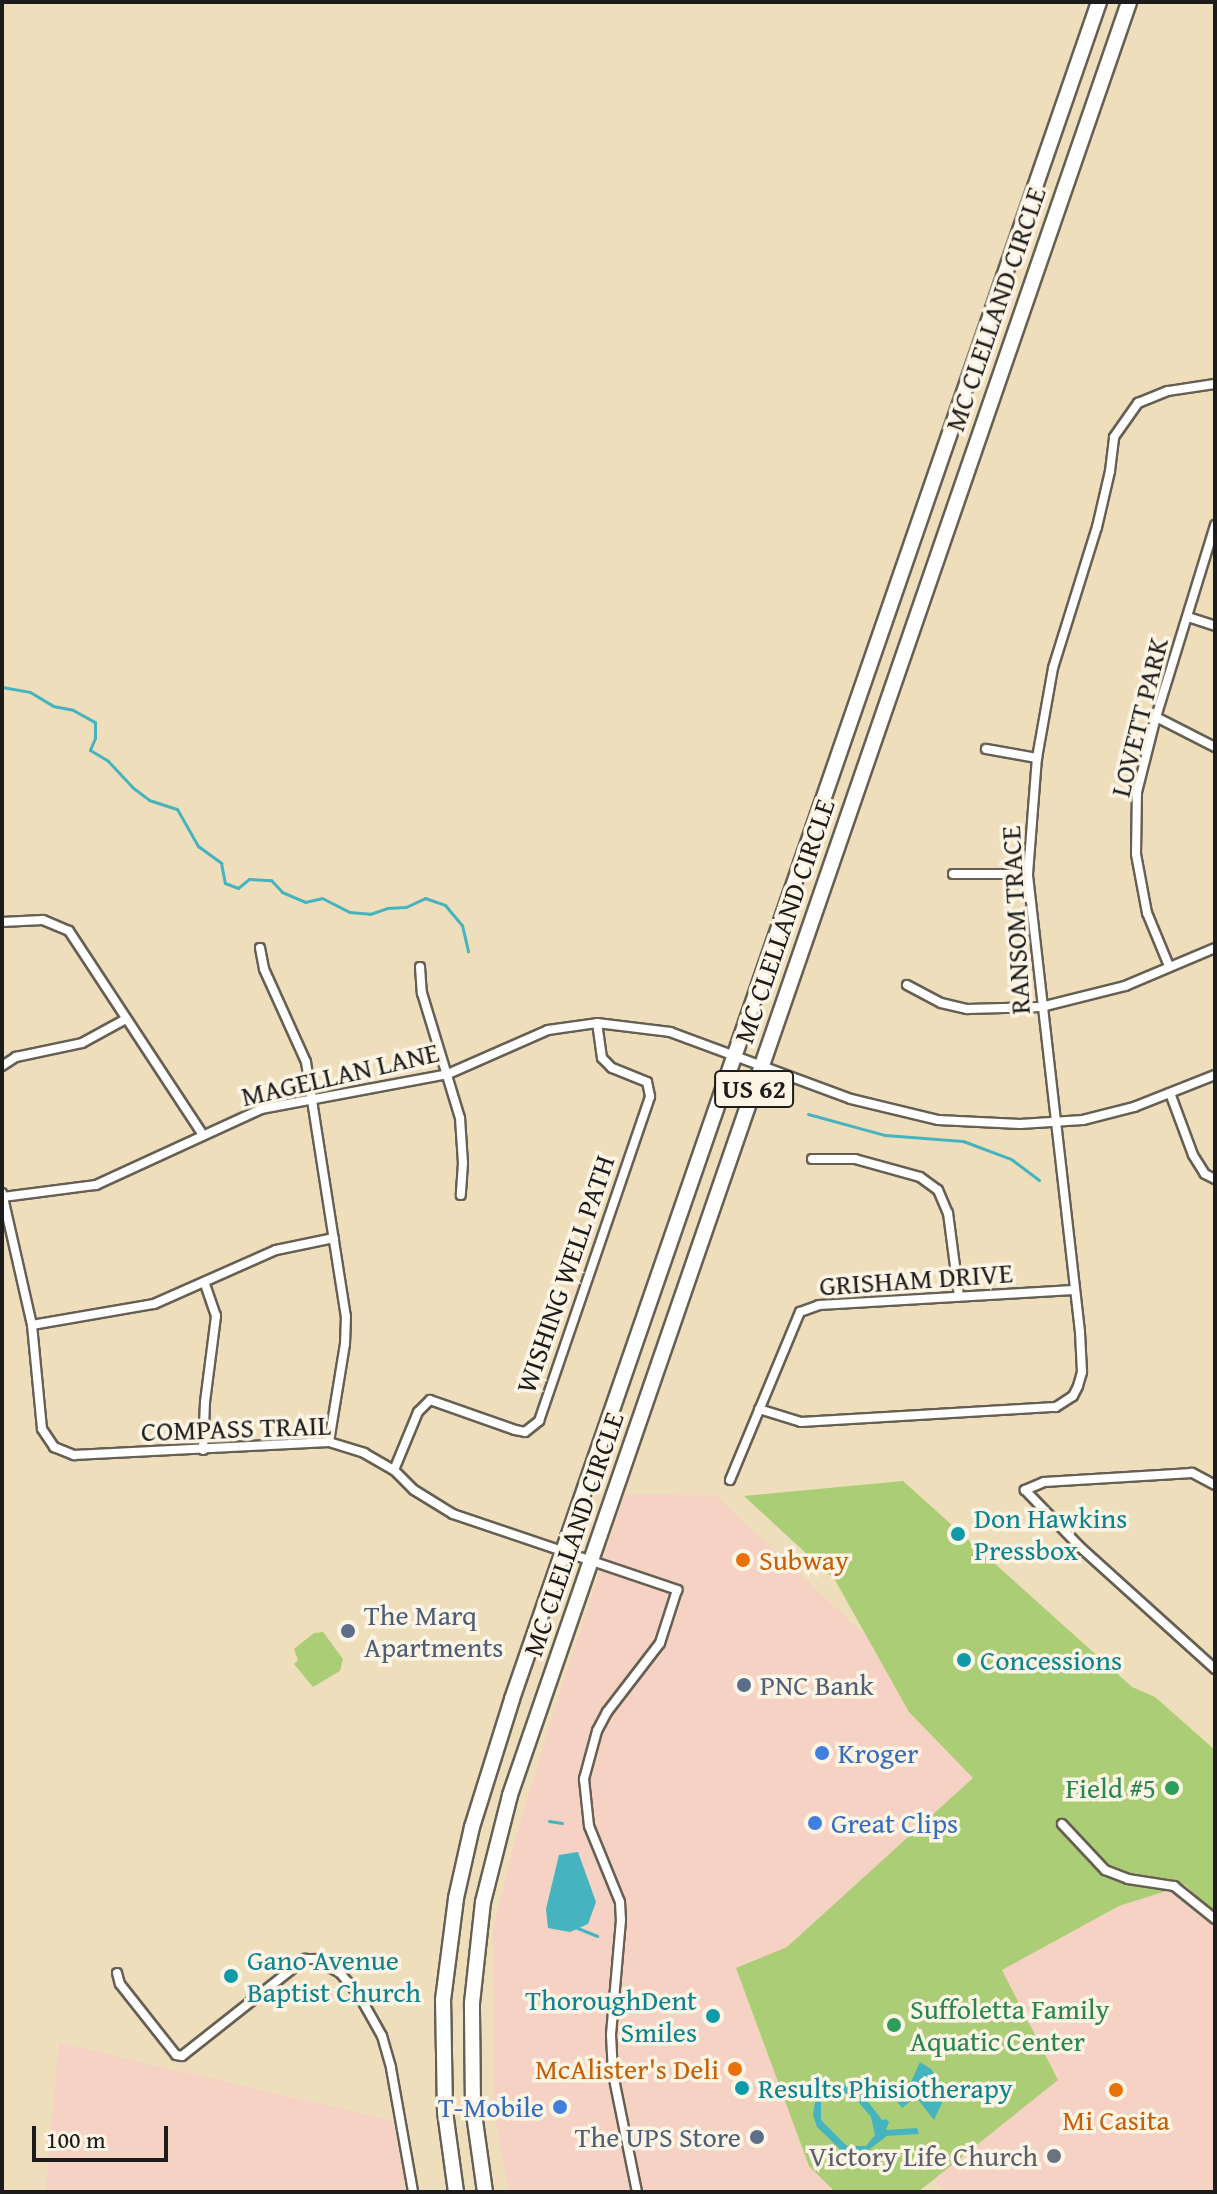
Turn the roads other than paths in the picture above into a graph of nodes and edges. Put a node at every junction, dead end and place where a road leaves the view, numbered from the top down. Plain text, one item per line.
1 (1099, 2) edge
2 (1129, 2) edge
3 (1215, 384) edge
4 (1215, 525) edge
5 (1188, 617) junction
6 (1215, 626) edge
7 (1156, 717) junction
8 (1215, 747) edge
9 (986, 749) dead end
10 (1037, 758) junction
11 (953, 874) dead end
12 (1028, 874) junction
13 (2, 922) edge
14 (260, 948) dead end
15 (1215, 948) edge
16 (1169, 966) junction
17 (420, 967) dead end
18 (907, 985) dead end
19 (1041, 1007) junction
20 (126, 1019) junction
21 (597, 1023) junction
22 (736, 1054) junction
23 (762, 1065) junction
24 (2, 1066) edge
25 (448, 1074) junction
26 (1215, 1075) edge
27 (1170, 1093) junction
28 (314, 1100) junction
29 (1054, 1122) junction
30 (203, 1135) junction
31 (812, 1159) dead end
32 (1215, 1179) edge
33 (2, 1195) edge
34 (461, 1195) dead end
35 (334, 1238) junction
36 (204, 1282) junction
37 (1074, 1290) junction
38 (959, 1296) junction
39 (32, 1325) junction
40 (759, 1409) junction
41 (329, 1442) junction
42 (203, 1450) junction
43 (394, 1470) junction
44 (730, 1480) dead end
45 (1215, 1485) edge
46 (564, 1552) junction
47 (591, 1561) junction
48 (1215, 1669) edge
49 (1062, 1824) dead end
50 (1215, 1919) edge
51 (117, 1973) dead end
52 (413, 2192) edge
53 (456, 2192) edge
54 (485, 2192) edge
55 (637, 2192) edge

1 - 22 highway, MC CLELLAND CIRCLE / US 62
2 - 23 highway, MC CLELLAND CIRCLE / US 62
3 - 10 street, RANSOM TRACE
4 - 5 street, LOVETT PARK
5 - 6 street
5 - 7 street, LOVETT PARK
7 - 8 street
7 - 16 street, LOVETT PARK
9 - 10 street
10 - 12 street, RANSOM TRACE
11 - 12 street
12 - 19 street, RANSOM TRACE
13 - 20 street
14 - 28 street
15 - 16 street
16 - 19 street
17 - 25 street
18 - 19 street
19 - 29 street, RANSOM TRACE
20 - 24 street
20 - 30 street
21 - 22 street, MAGELLAN LANE
21 - 25 street, MAGELLAN LANE
21 - 43 street, WISHING WELL PATH
22 - 23 street, MAGELLAN LANE
22 - 46 highway, MC CLELLAND CIRCLE / US 62
23 - 29 street, MAGELLAN LANE
23 - 47 highway, MC CLELLAND CIRCLE / US 62
25 - 28 street, MAGELLAN LANE
25 - 34 street
26 - 27 street, MAGELLAN LANE
27 - 29 street, MAGELLAN LANE
27 - 32 street
28 - 30 street, MAGELLAN LANE
28 - 35 street
29 - 37 street, RANSOM TRACE
30 - 33 street, MAGELLAN LANE
31 - 38 street
33 - 39 street
35 - 36 street
35 - 41 street
36 - 39 street
36 - 42 street
37 - 38 street, GRISHAM DRIVE
37 - 40 street, RANSOM TRACE
38 - 40 street, GRISHAM DRIVE
39 - 42 street, COMPASS TRAIL
40 - 44 street, GRISHAM DRIVE
41 - 42 street, COMPASS TRAIL
41 - 43 street, COMPASS TRAIL
43 - 46 street, COMPASS TRAIL
45 - 48 street
46 - 47 street, COMPASS TRAIL
46 - 53 highway, MC CLELLAND CIRCLE / US 62
47 - 54 highway, MC CLELLAND CIRCLE / US 62
47 - 55 street, COMPASS TRAIL
49 - 50 street
51 - 52 street

